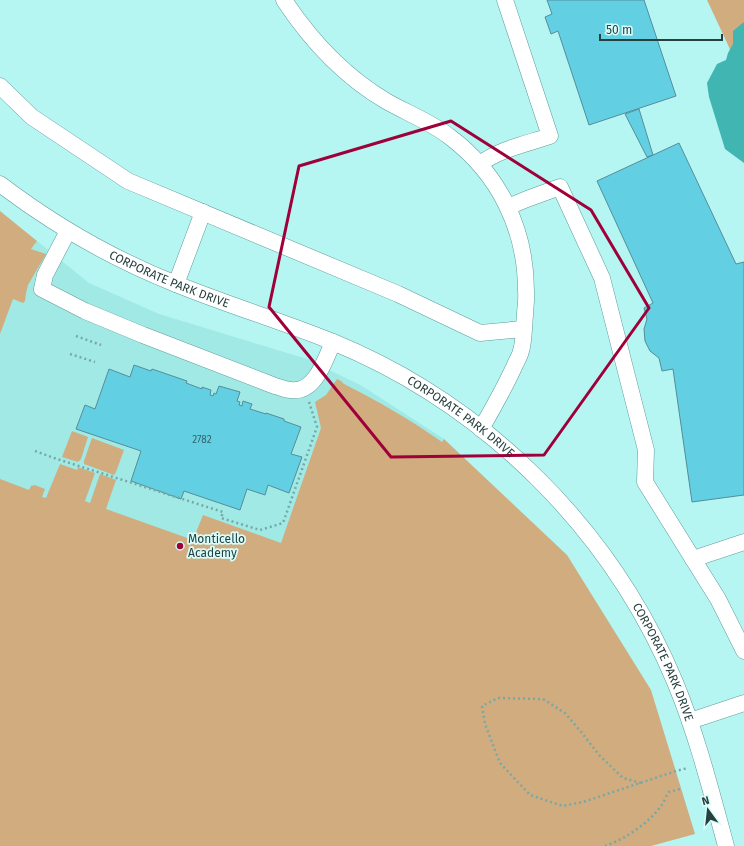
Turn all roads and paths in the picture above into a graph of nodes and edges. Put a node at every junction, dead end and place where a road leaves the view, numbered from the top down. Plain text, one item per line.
1 (284, 0) edge
2 (505, 0) edge
3 (0, 86) edge
4 (480, 164) junction
5 (0, 184) edge
6 (508, 207) junction
7 (203, 212) junction
8 (68, 231) junction
9 (176, 284) junction
10 (524, 329) junction
11 (76, 336) dead end
12 (333, 342) junction
13 (101, 345) dead end
14 (70, 354) dead end
15 (95, 362) dead end
16 (309, 401) dead end
17 (481, 428) junction
18 (35, 450) dead end
19 (744, 542) edge
20 (693, 559) junction
21 (744, 651) edge
22 (744, 703) edge
23 (690, 721) junction
24 (704, 764) junction
25 (641, 783) junction
26 (680, 789) dead end
27 (606, 846) edge
28 (726, 846) edge

1 - 4 street
2 - 4 street
3 - 7 street
4 - 6 street
5 - 8 street, CORPORATE PARK DRIVE
6 - 10 street
6 - 20 street
7 - 9 street
7 - 10 street
8 - 9 street, CORPORATE PARK DRIVE
8 - 12 street
9 - 12 street, CORPORATE PARK DRIVE
10 - 17 street
11 - 13 path
12 - 17 street, CORPORATE PARK DRIVE
14 - 15 path
16 - 18 path
17 - 23 street, CORPORATE PARK DRIVE
19 - 20 street
20 - 21 street
22 - 23 street
23 - 24 street, CORPORATE PARK DRIVE
24 - 25 path
24 - 28 street, CORPORATE PARK DRIVE
25 - 25 path
26 - 27 path

